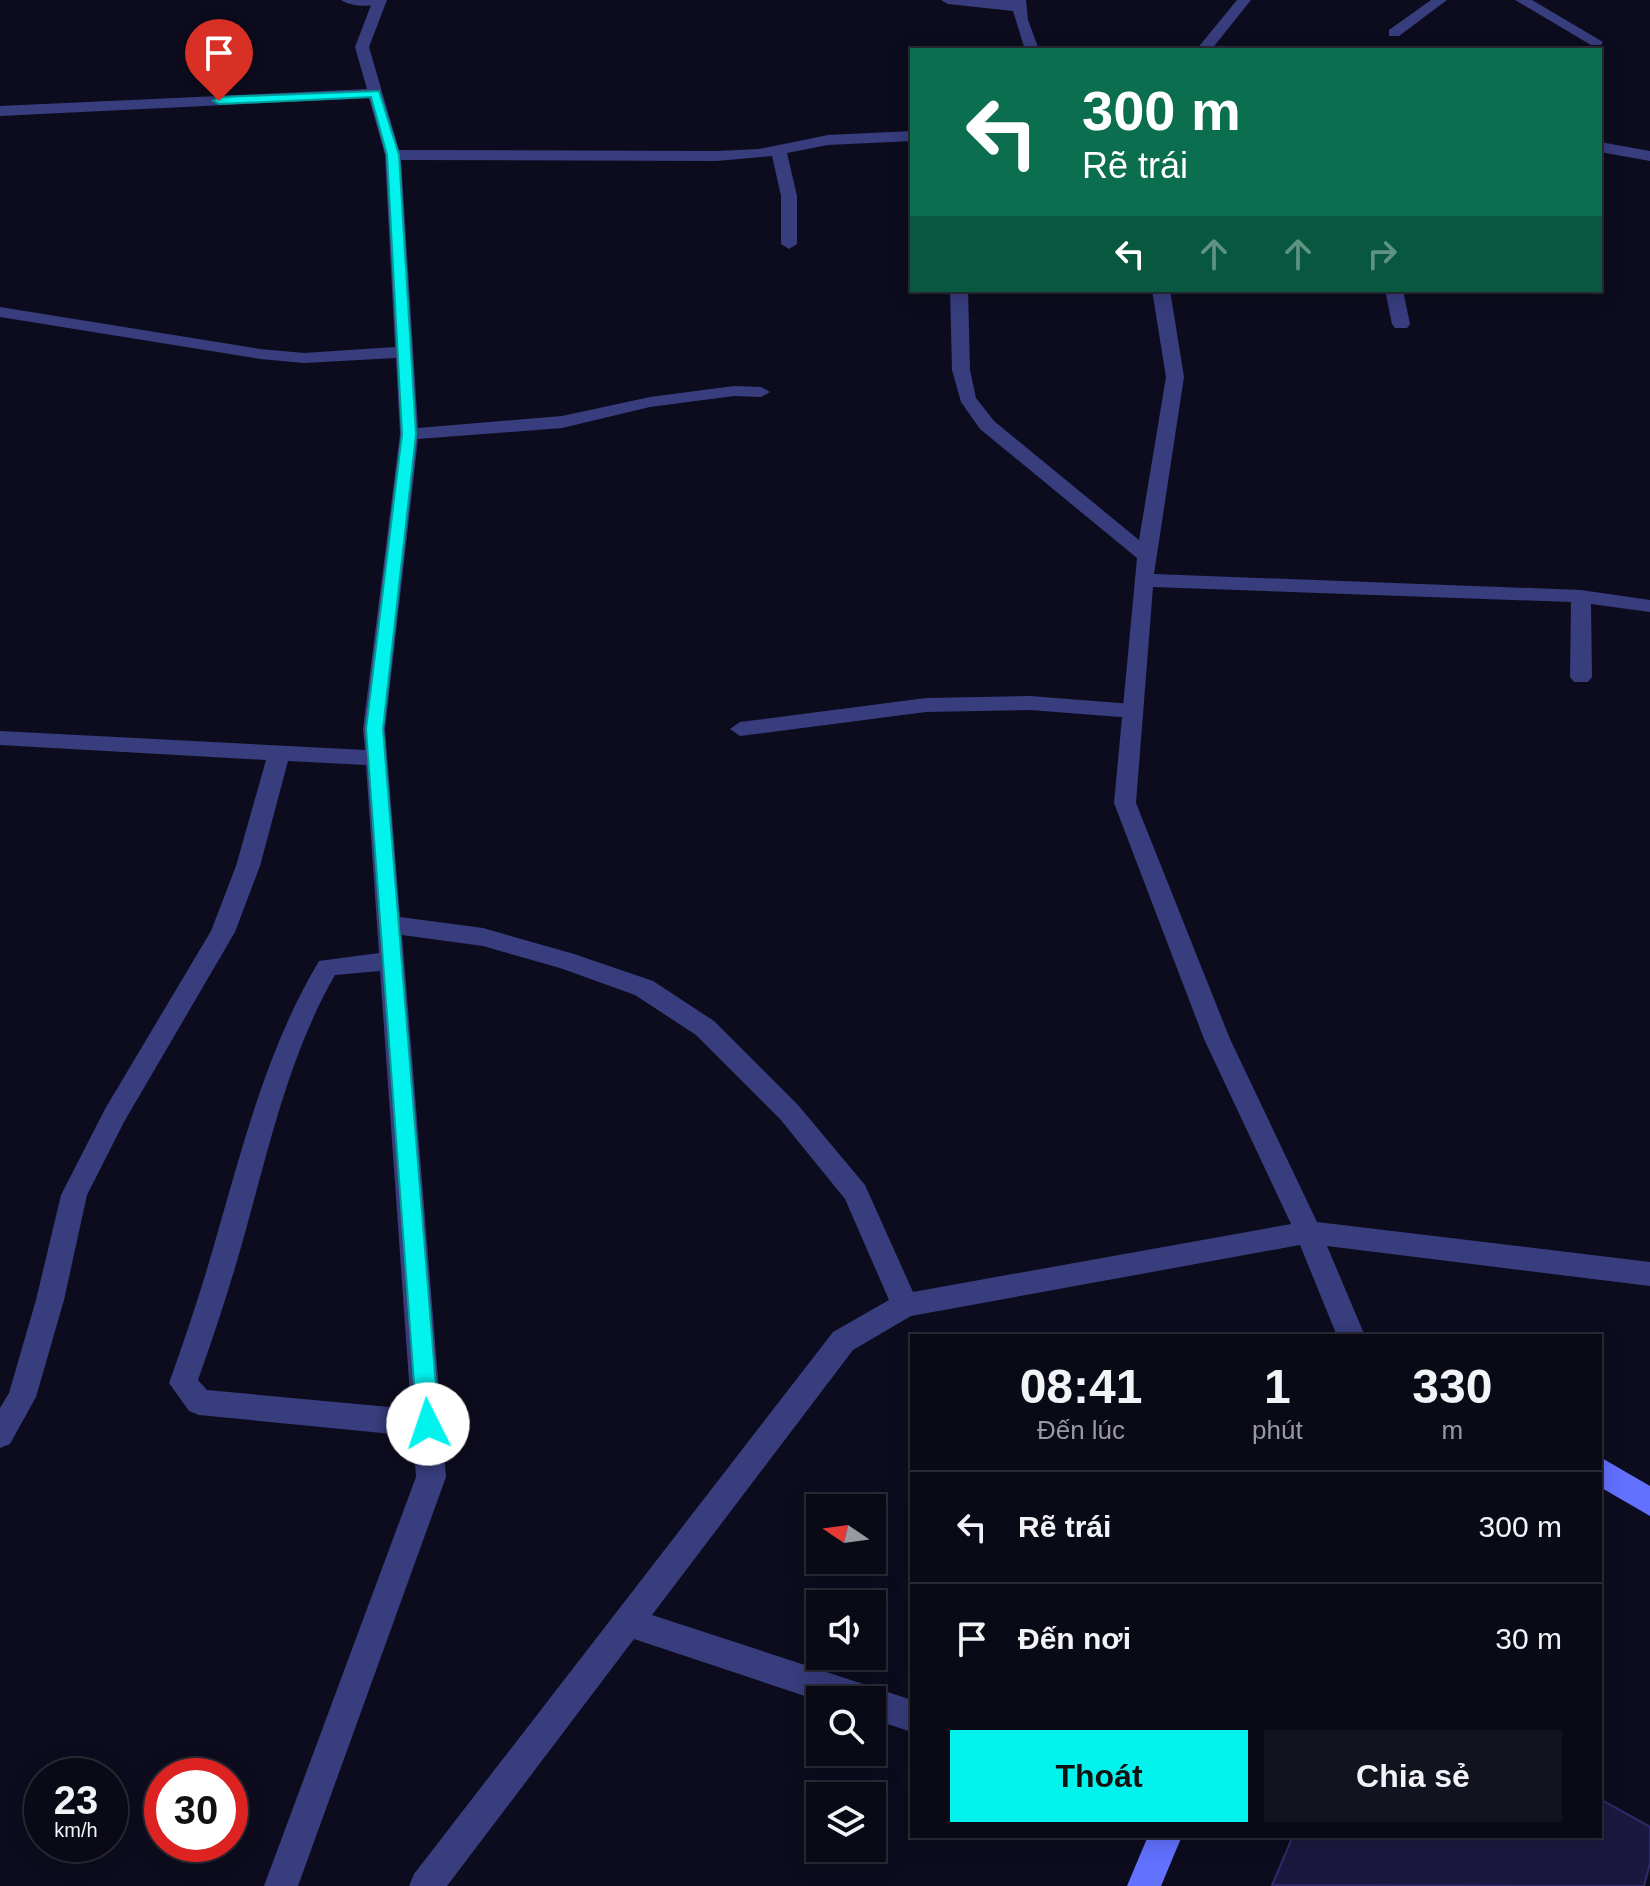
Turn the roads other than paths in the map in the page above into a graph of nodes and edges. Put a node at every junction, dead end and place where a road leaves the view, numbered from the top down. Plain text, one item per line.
1 (347, 0) edge
2 (380, 0) edge
3 (948, 0) edge
4 (1244, 0) edge
5 (1440, 0) edge
6 (1522, 0) edge
7 (1020, 3) edge
8 (1394, 33) dead end
9 (1596, 42) dead end
10 (1031, 48) edge
11 (1205, 48) edge
12 (375, 93) junction
13 (0, 111) edge
14 (910, 136) edge
15 (1602, 147) edge
16 (779, 150) junction
17 (393, 155) junction
18 (1650, 156) edge
19 (789, 244) dead end
20 (959, 292) edge
21 (1161, 292) edge
22 (1394, 292) edge
23 (0, 312) edge
24 (1401, 324) dead end
25 (404, 352) junction
26 (761, 392) dead end
27 (409, 434) junction
28 (1145, 568) junction
29 (1581, 596) junction
30 (1650, 606) edge
31 (1581, 677) dead end
32 (1133, 711) junction
33 (740, 729) dead end
34 (0, 738) edge
35 (279, 753) junction
36 (377, 758) junction
37 (389, 924) junction
38 (392, 961) junction
39 (1308, 1232) junction
40 (1650, 1274) edge
41 (905, 1305) junction
42 (1350, 1334) edge
43 (428, 1424) junction
44 (0, 1435) edge
45 (1602, 1472) edge
46 (1650, 1502) edge
47 (627, 1622) junction
48 (821, 1686) edge
49 (886, 1708) edge
50 (910, 1715) edge
51 (1164, 1838) edge
52 (281, 1886) edge
53 (426, 1886) edge
54 (1144, 1886) edge

1 - 2 lane
2 - 12 street
3 - 7 street
4 - 11 street
5 - 8 street
6 - 9 street
7 - 10 street
12 - 13 street
12 - 17 street
14 - 16 street
15 - 18 street
16 - 17 street
16 - 19 street
17 - 25 street
20 - 28 street
21 - 28 street
22 - 24 street
23 - 25 street
25 - 27 street
26 - 27 street
27 - 36 street
28 - 29 street
28 - 32 street
29 - 30 street
29 - 31 street
32 - 33 lane
32 - 39 street
34 - 35 street
35 - 36 street
35 - 44 street
36 - 37 street
37 - 38 street
37 - 41 street
38 - 43 street
38 - 43 street
39 - 40 street
39 - 41 street
39 - 42 street
41 - 47 street
43 - 52 street
45 - 46 street
47 - 48 street
47 - 53 street
49 - 50 street
51 - 54 street

